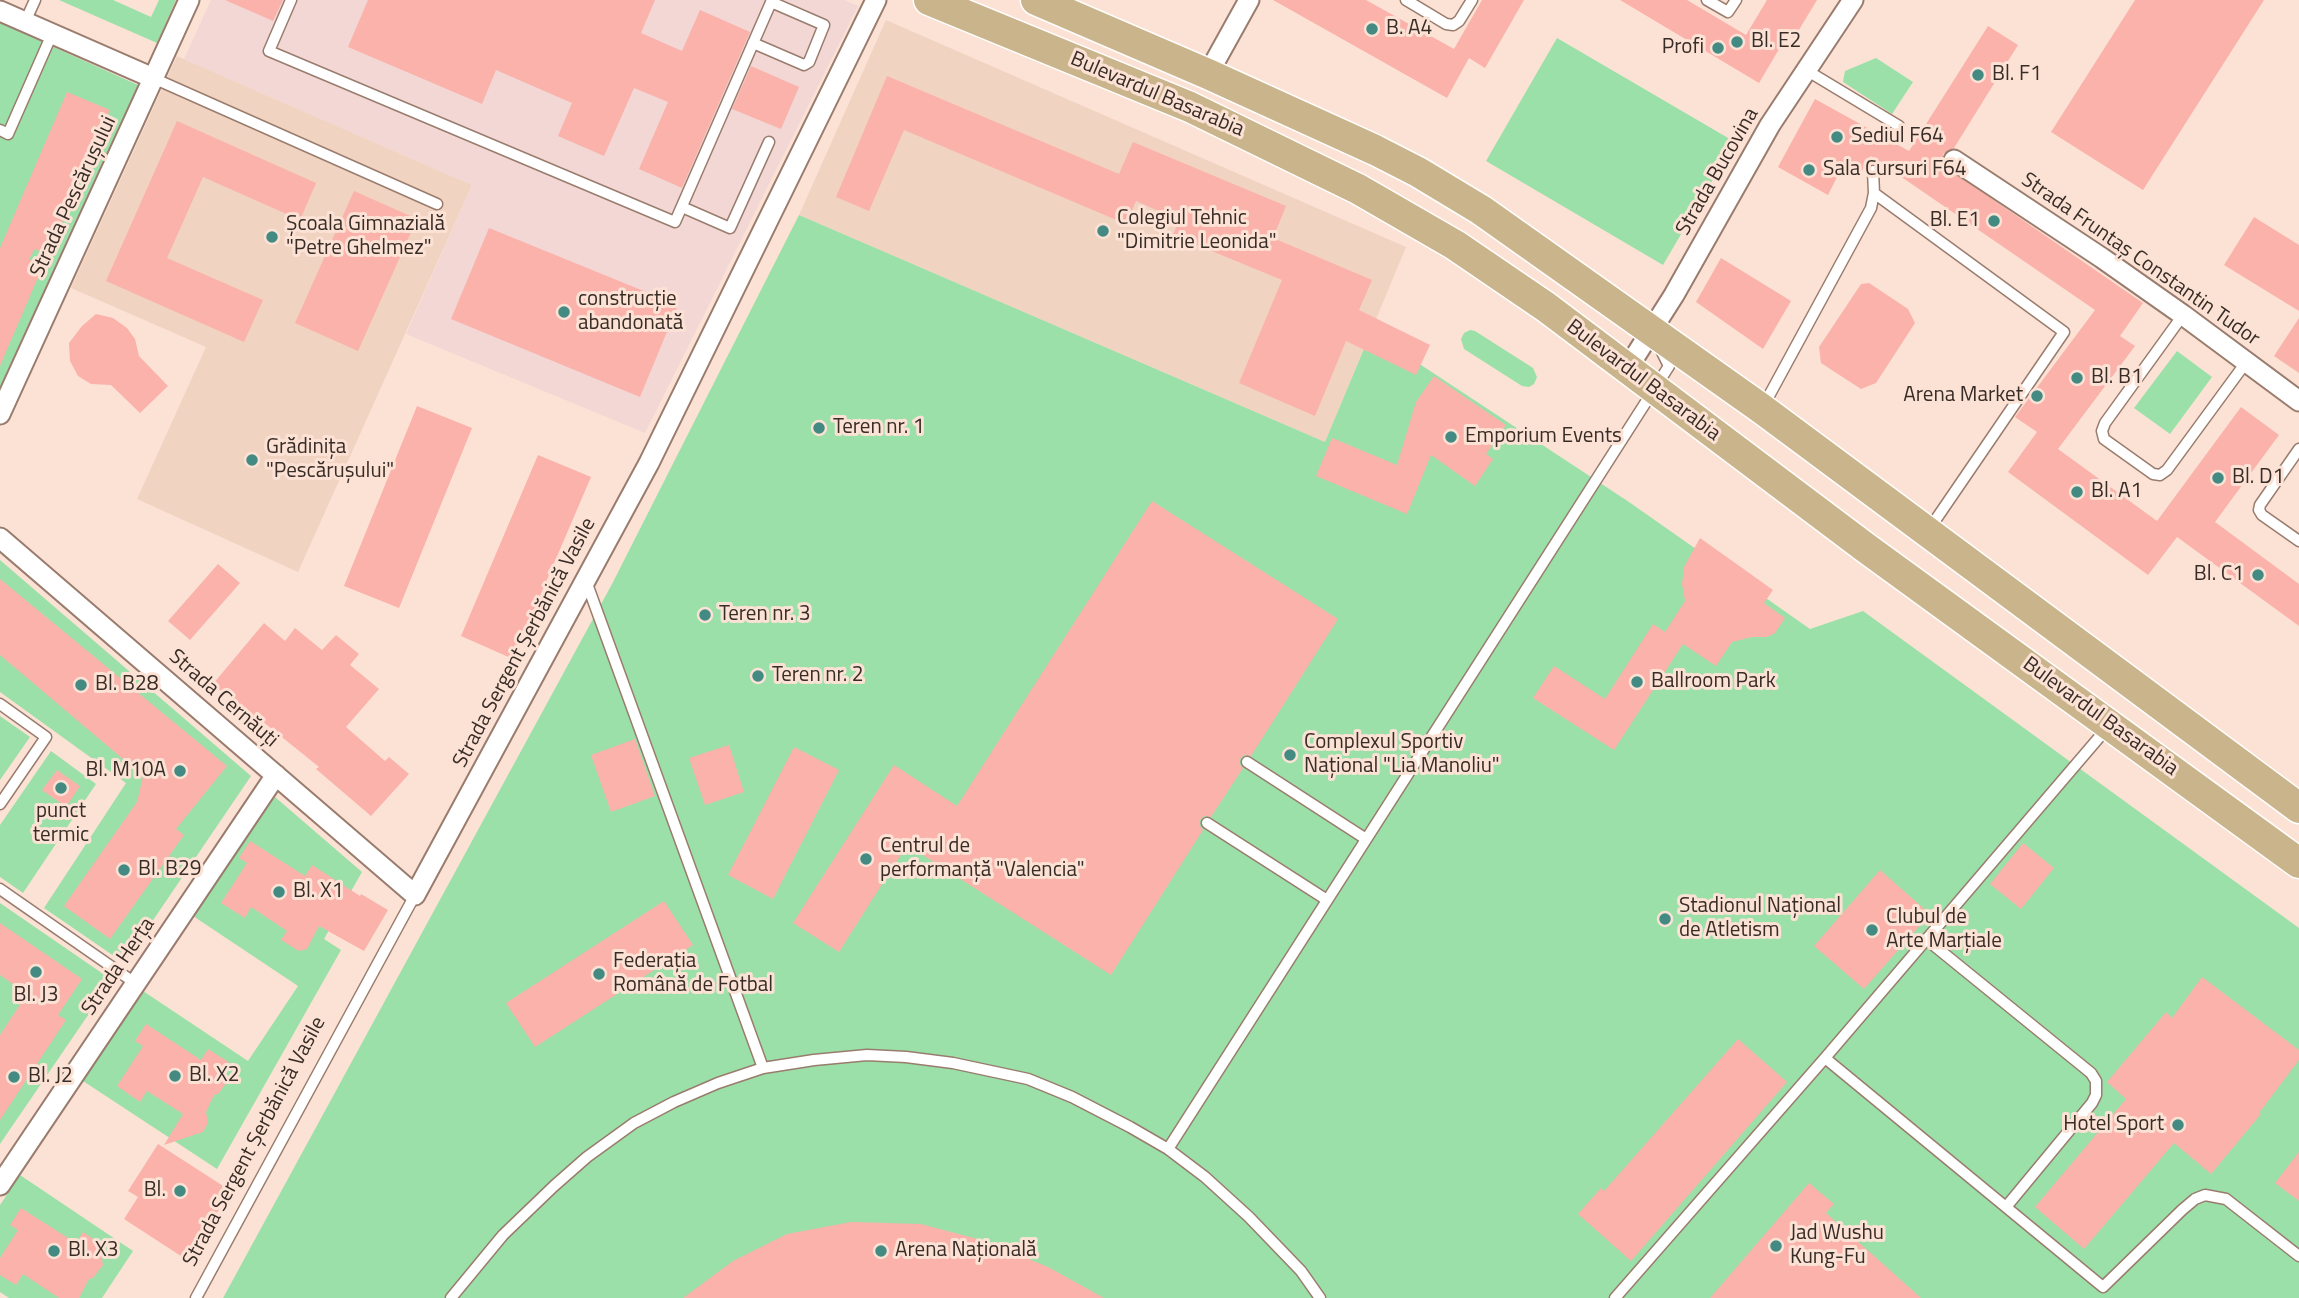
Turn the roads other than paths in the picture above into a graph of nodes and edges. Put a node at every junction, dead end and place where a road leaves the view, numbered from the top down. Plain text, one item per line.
1 (35, 0) edge
2 (189, 0) edge
3 (291, 0) edge
4 (876, 0) edge
5 (929, 0) edge
6 (1036, 0) edge
7 (1249, 0) edge
8 (1406, 0) edge
9 (1472, 0) edge
10 (1707, 0) edge
11 (1736, 0) edge
12 (1853, 0) edge
13 (772, 1) edge
14 (0, 11) edge
15 (25, 22) junction
16 (52, 34) junction
17 (753, 43) junction
18 (1809, 65) junction
19 (1208, 74) junction
20 (153, 78) junction
21 (1899, 127) dead end
22 (0, 130) edge
23 (769, 142) dead end
24 (1954, 160) dead end
25 (1873, 171) dead end
26 (1874, 193) junction
27 (437, 204) dead end
28 (682, 207) junction
29 (2183, 315) junction
30 (1653, 330) junction
31 (2247, 362) junction
32 (1627, 369) junction
33 (1654, 389) junction
34 (2299, 401) edge
35 (1762, 408) junction
36 (0, 414) edge
37 (2299, 449) edge
38 (1927, 531) junction
39 (0, 538) edge
40 (2299, 541) edge
41 (586, 580) junction
42 (0, 704) edge
43 (2111, 724) junction
44 (1247, 762) dead end
45 (276, 775) junction
46 (0, 804) edge
47 (2299, 808) edge
48 (1208, 823) dead end
49 (1366, 839) junction
50 (2299, 863) edge
51 (0, 889) edge
52 (415, 894) junction
53 (1327, 900) junction
54 (1926, 939) junction
55 (135, 983) junction
56 (1825, 1058) junction
57 (763, 1068) junction
58 (1168, 1149) junction
59 (2, 1177) edge
60 (2006, 1207) junction
61 (2299, 1256) edge
62 (196, 1298) edge
63 (451, 1298) edge
64 (1320, 1298) edge
65 (1615, 1298) edge

1 - 15 lane
2 - 20 street, Strada Pescărușului
3 - 28 lane
4 - 41 street, Strada Sergent Șerbănică Vasile
5 - 32 main road, Bulevardul Basarabia
6 - 19 main road, Bulevardul Basarabia
7 - 19 street
8 - 9 lane
10 - 11 lane
12 - 18 street, Strada Bucovina
13 - 17 lane
13 - 17 lane
14 - 15 street
15 - 16 street
16 - 20 street
16 - 22 lane
17 - 28 lane
18 - 21 lane
18 - 30 street, Strada Bucovina
19 - 30 main road, Bulevardul Basarabia
20 - 27 lane
20 - 36 street, Strada Pescărușului
23 - 28 lane
24 - 29 street, Strada Fruntaș Constantin Tudor
25 - 26 lane
26 - 35 lane
26 - 38 lane
29 - 31 street, Strada Fruntaș Constantin Tudor
29 - 31 lane
30 - 32 street, Strada Bucovina
30 - 33 lane
30 - 35 main road, Bulevardul Basarabia
31 - 34 street, Strada Fruntaș Constantin Tudor
32 - 33 main road, Bulevardul Basarabia
33 - 43 main road, Bulevardul Basarabia
33 - 49 lane
35 - 38 main road, Bulevardul Basarabia
37 - 40 lane
38 - 47 main road, Bulevardul Basarabia
39 - 45 street, Strada Cernăuți
41 - 52 street, Strada Sergent Șerbănică Vasile
41 - 57 lane
42 - 46 lane
43 - 50 main road, Bulevardul Basarabia
43 - 54 lane
44 - 49 lane
45 - 52 street, Strada Cernăuți
45 - 55 street, Strada Herța
48 - 53 lane
49 - 53 lane
51 - 55 lane
52 - 62 lane, Strada Sergent Șerbănică Vasile
53 - 58 lane
54 - 56 lane
54 - 60 lane
55 - 59 street, Strada Herța
56 - 60 lane
56 - 65 lane
57 - 58 lane
57 - 63 lane
58 - 64 lane
60 - 61 lane

